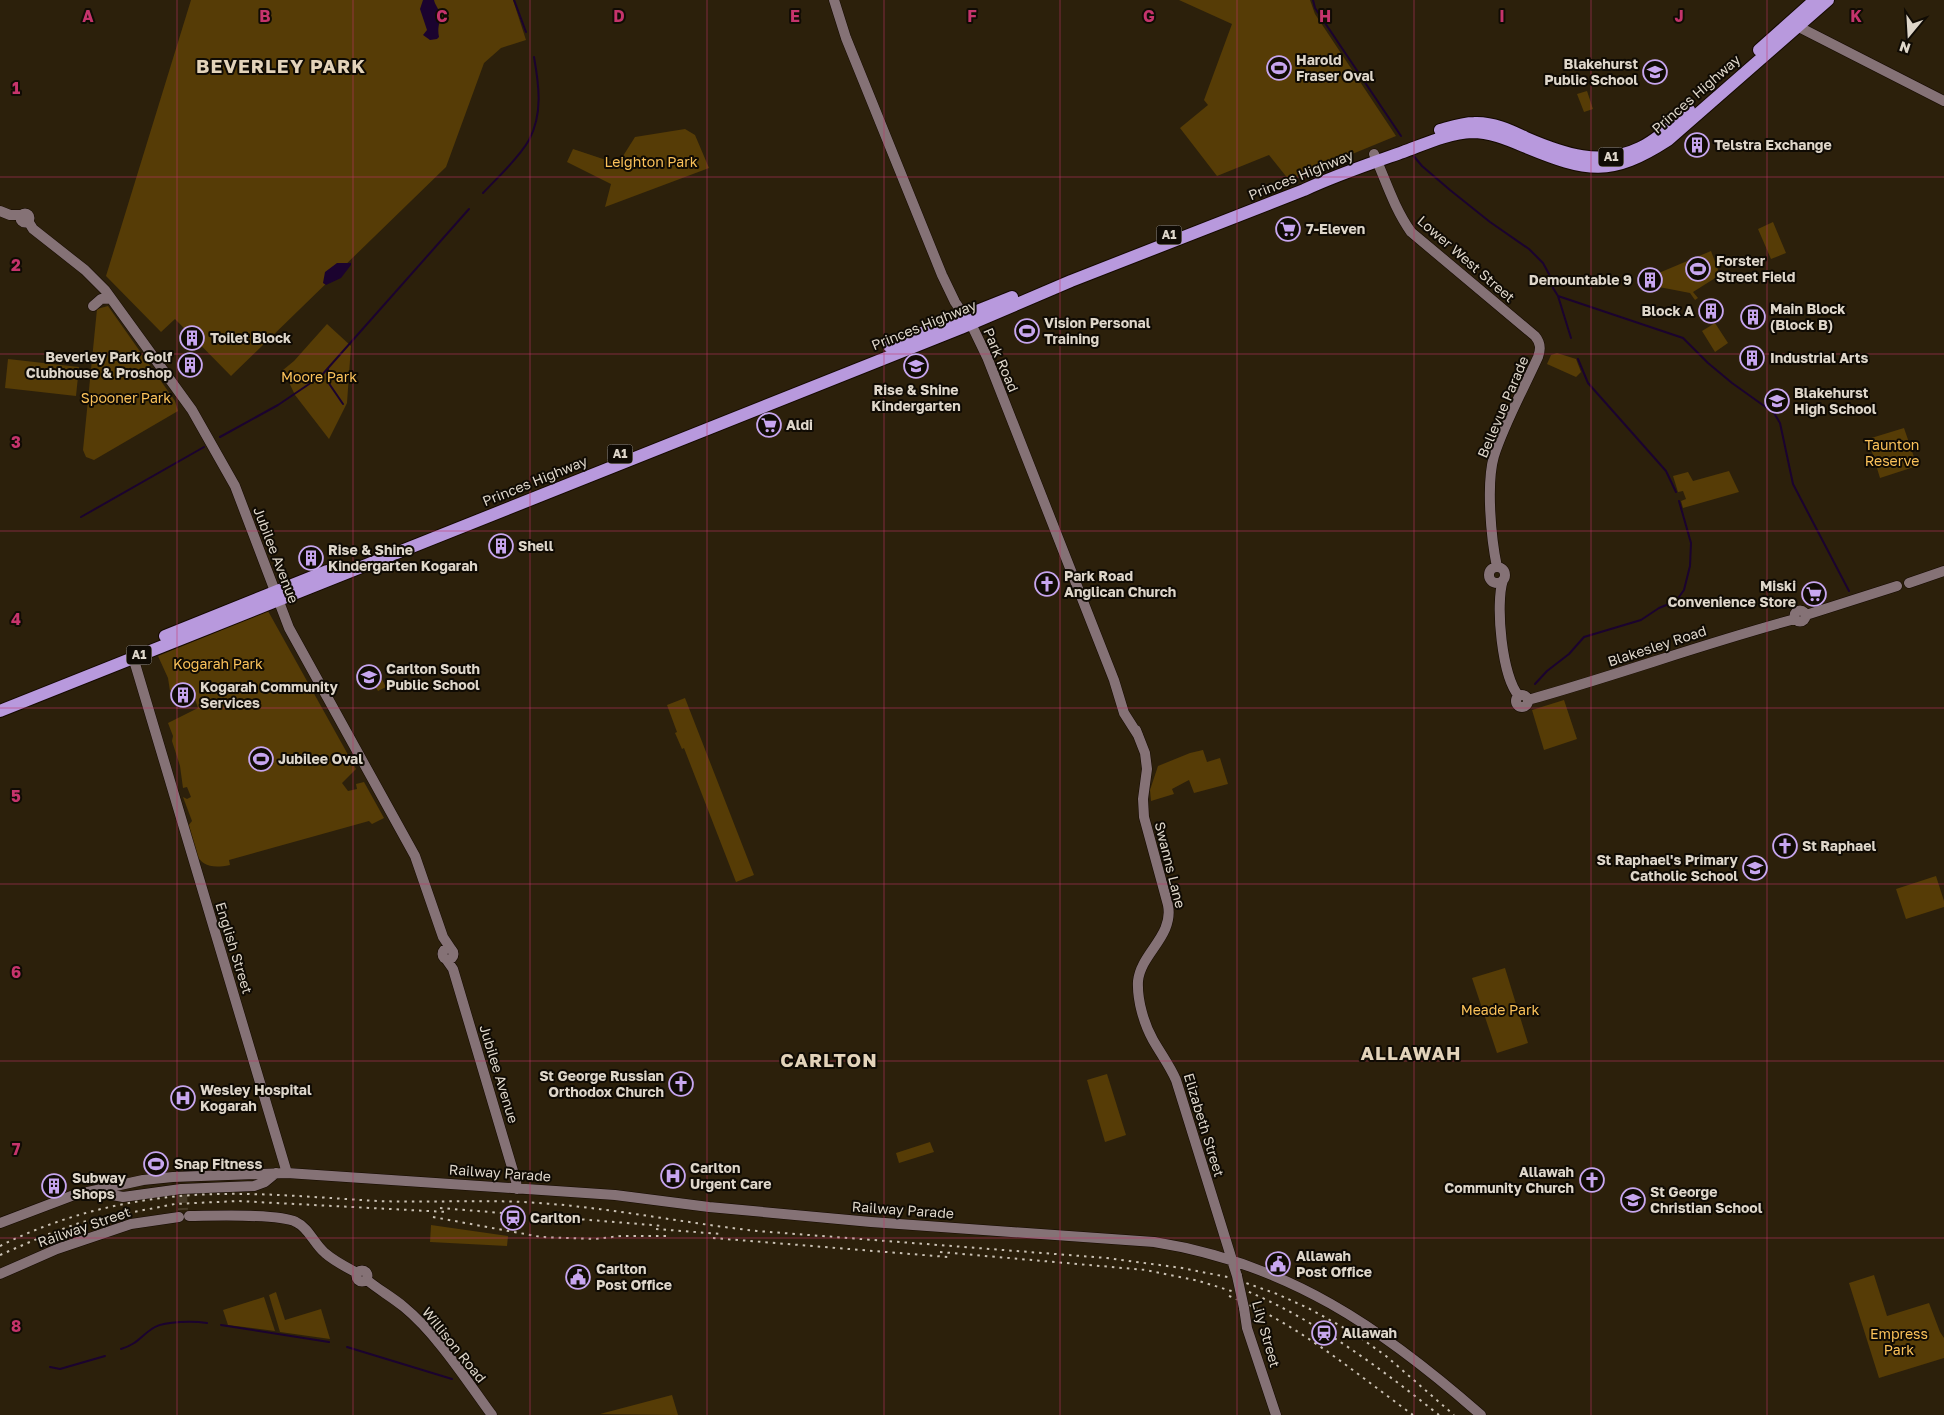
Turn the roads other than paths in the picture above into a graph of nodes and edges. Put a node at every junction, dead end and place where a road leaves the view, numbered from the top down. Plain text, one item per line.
1 (834, 0) edge
2 (1815, 0) edge
3 (1828, 0) edge
4 (1794, 25) junction
5 (1944, 100) edge
6 (1375, 158) junction
7 (0, 211) edge
8 (111, 298) junction
9 (94, 306) dead end
10 (967, 320) junction
11 (1541, 346) joint
12 (1944, 571) edge
13 (276, 596) junction
14 (132, 658) junction
15 (1524, 698) joint
16 (0, 702) edge
17 (0, 711) edge
18 (1145, 787) joint
19 (1140, 973) joint
20 (276, 1173) junction
21 (287, 1173) junction
22 (118, 1185) junction
23 (517, 1188) junction
24 (92, 1191) junction
25 (128, 1196) junction
26 (0, 1223) edge
27 (1232, 1260) junction
28 (357, 1273) joint
29 (0, 1274) edge
30 (492, 1415) edge
31 (1276, 1415) edge
32 (1481, 1415) edge

1 - 10 main road, Park Road
2 - 4 highway, Princes Highway / A1
3 - 4 highway, Princes Highway / A1
4 - 5 main road
4 - 6 highway, Princes Highway / A1
6 - 10 highway, Princes Highway / A1
6 - 11 main road, Lower West Street
7 - 8 main road, Jubilee Avenue
8 - 9 main road
8 - 13 main road, Jubilee Avenue
10 - 13 highway, Princes Highway / A1
10 - 18 main road, Park Road
11 - 15 main road, Bellevue Parade
12 - 15 main road, Blakesley Road
13 - 14 highway, Princes Highway / A1
13 - 16 highway, Princes Highway / A1
13 - 23 main road, Jubilee Avenue
14 - 17 highway, Princes Highway / A1
14 - 21 main road, English Street
18 - 19 main road, Swanns Lane
19 - 27 main road, Elizabeth Street
20 - 21 main road, Railway Parade
20 - 22 main road, Railway Parade
20 - 25 main road, Railway Parade
21 - 23 main road, Railway Parade
22 - 24 main road, Railway Parade
22 - 25 main road
23 - 27 main road, Railway Parade
24 - 25 main road, Railway Parade
24 - 26 main road, Railway Parade
27 - 31 main road, Lily Street, bridge
27 - 32 main road, Railway Parade
28 - 29 main road, Railway Street
28 - 30 main road, Willison Road

